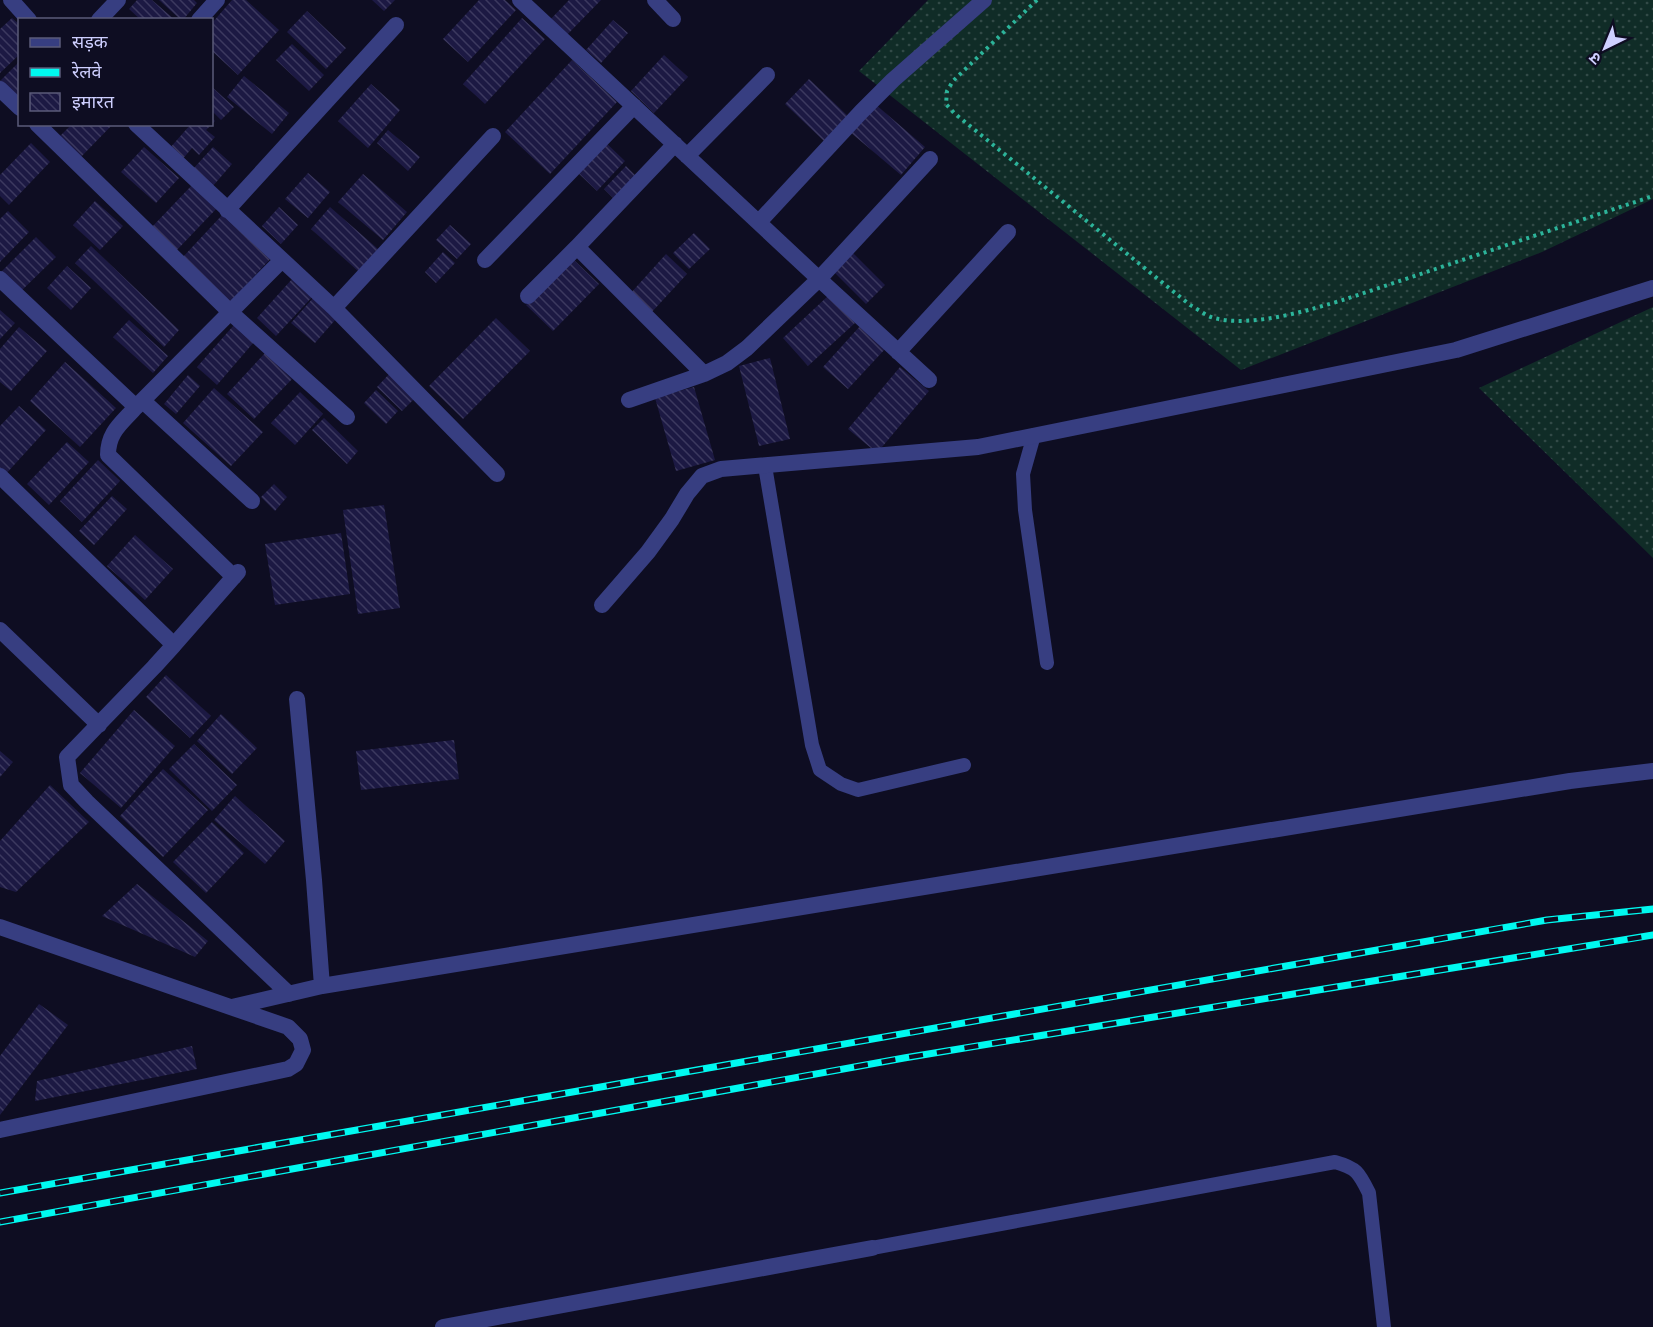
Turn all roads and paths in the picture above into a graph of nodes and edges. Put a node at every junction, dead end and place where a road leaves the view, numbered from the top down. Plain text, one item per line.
1 (11, 0) edge
2 (118, 0) edge
3 (217, 0) edge
4 (520, 0) edge
5 (655, 0) edge
6 (984, 0) edge
7 (1036, 0) edge
8 (27, 18) edge
9 (101, 18) edge
10 (201, 18) edge
11 (673, 19) dead end
12 (396, 25) dead end
13 (767, 75) dead end
14 (0, 89) edge
15 (18, 106) edge
16 (634, 106) junction
17 (39, 126) edge
18 (138, 126) edge
19 (493, 136) dead end
20 (681, 150) junction
21 (930, 159) dead end
22 (1653, 196) edge
23 (227, 210) junction
24 (759, 222) junction
25 (1008, 232) dead end
26 (577, 247) junction
27 (282, 260) junction
28 (484, 260) dead end
29 (0, 279) edge
30 (819, 279) junction
31 (1653, 288) edge
32 (528, 296) dead end
33 (334, 308) junction
34 (230, 312) junction
35 (898, 352) junction
36 (704, 374) junction
37 (928, 380) dead end
38 (629, 400) dead end
39 (139, 404) junction
40 (347, 417) dead end
41 (1034, 435) junction
42 (765, 466) junction
43 (497, 474) dead end
44 (0, 476) edge
45 (252, 501) dead end
46 (602, 605) dead end
47 (0, 630) edge
48 (174, 645) junction
49 (1047, 663) dead end
50 (297, 699) dead end
51 (99, 725) junction
52 (964, 765) dead end
53 (1653, 771) edge
54 (0, 927) edge
55 (322, 986) junction
56 (289, 994) junction
57 (232, 1008) junction
58 (0, 1130) edge
59 (872, 1248) joint
60 (442, 1327) edge
61 (1384, 1327) edge

1 - 8 street
2 - 9 street
3 - 10 street
4 - 16 street
5 - 11 street
6 - 24 street
7 - 22 path
12 - 23 street
13 - 20 street
14 - 15 street
16 - 20 street
16 - 28 street
17 - 34 street
18 - 23 street
19 - 33 street
20 - 24 street
20 - 26 street
21 - 30 street
23 - 27 street
24 - 30 street
25 - 35 street
26 - 32 street
26 - 36 street
27 - 33 street
27 - 34 street
29 - 39 street
30 - 35 street
30 - 36 street
31 - 41 street
33 - 43 street
34 - 39 street
34 - 40 street
35 - 37 street
36 - 38 street
39 - 45 street
39 - 48 street
41 - 42 street
41 - 49 lane
42 - 46 street
42 - 52 lane
44 - 48 street
47 - 51 street
48 - 51 street
50 - 55 street
51 - 56 street
53 - 55 street
54 - 57 street
55 - 56 street
56 - 57 street
57 - 58 street
59 - 60 street
59 - 61 lane

